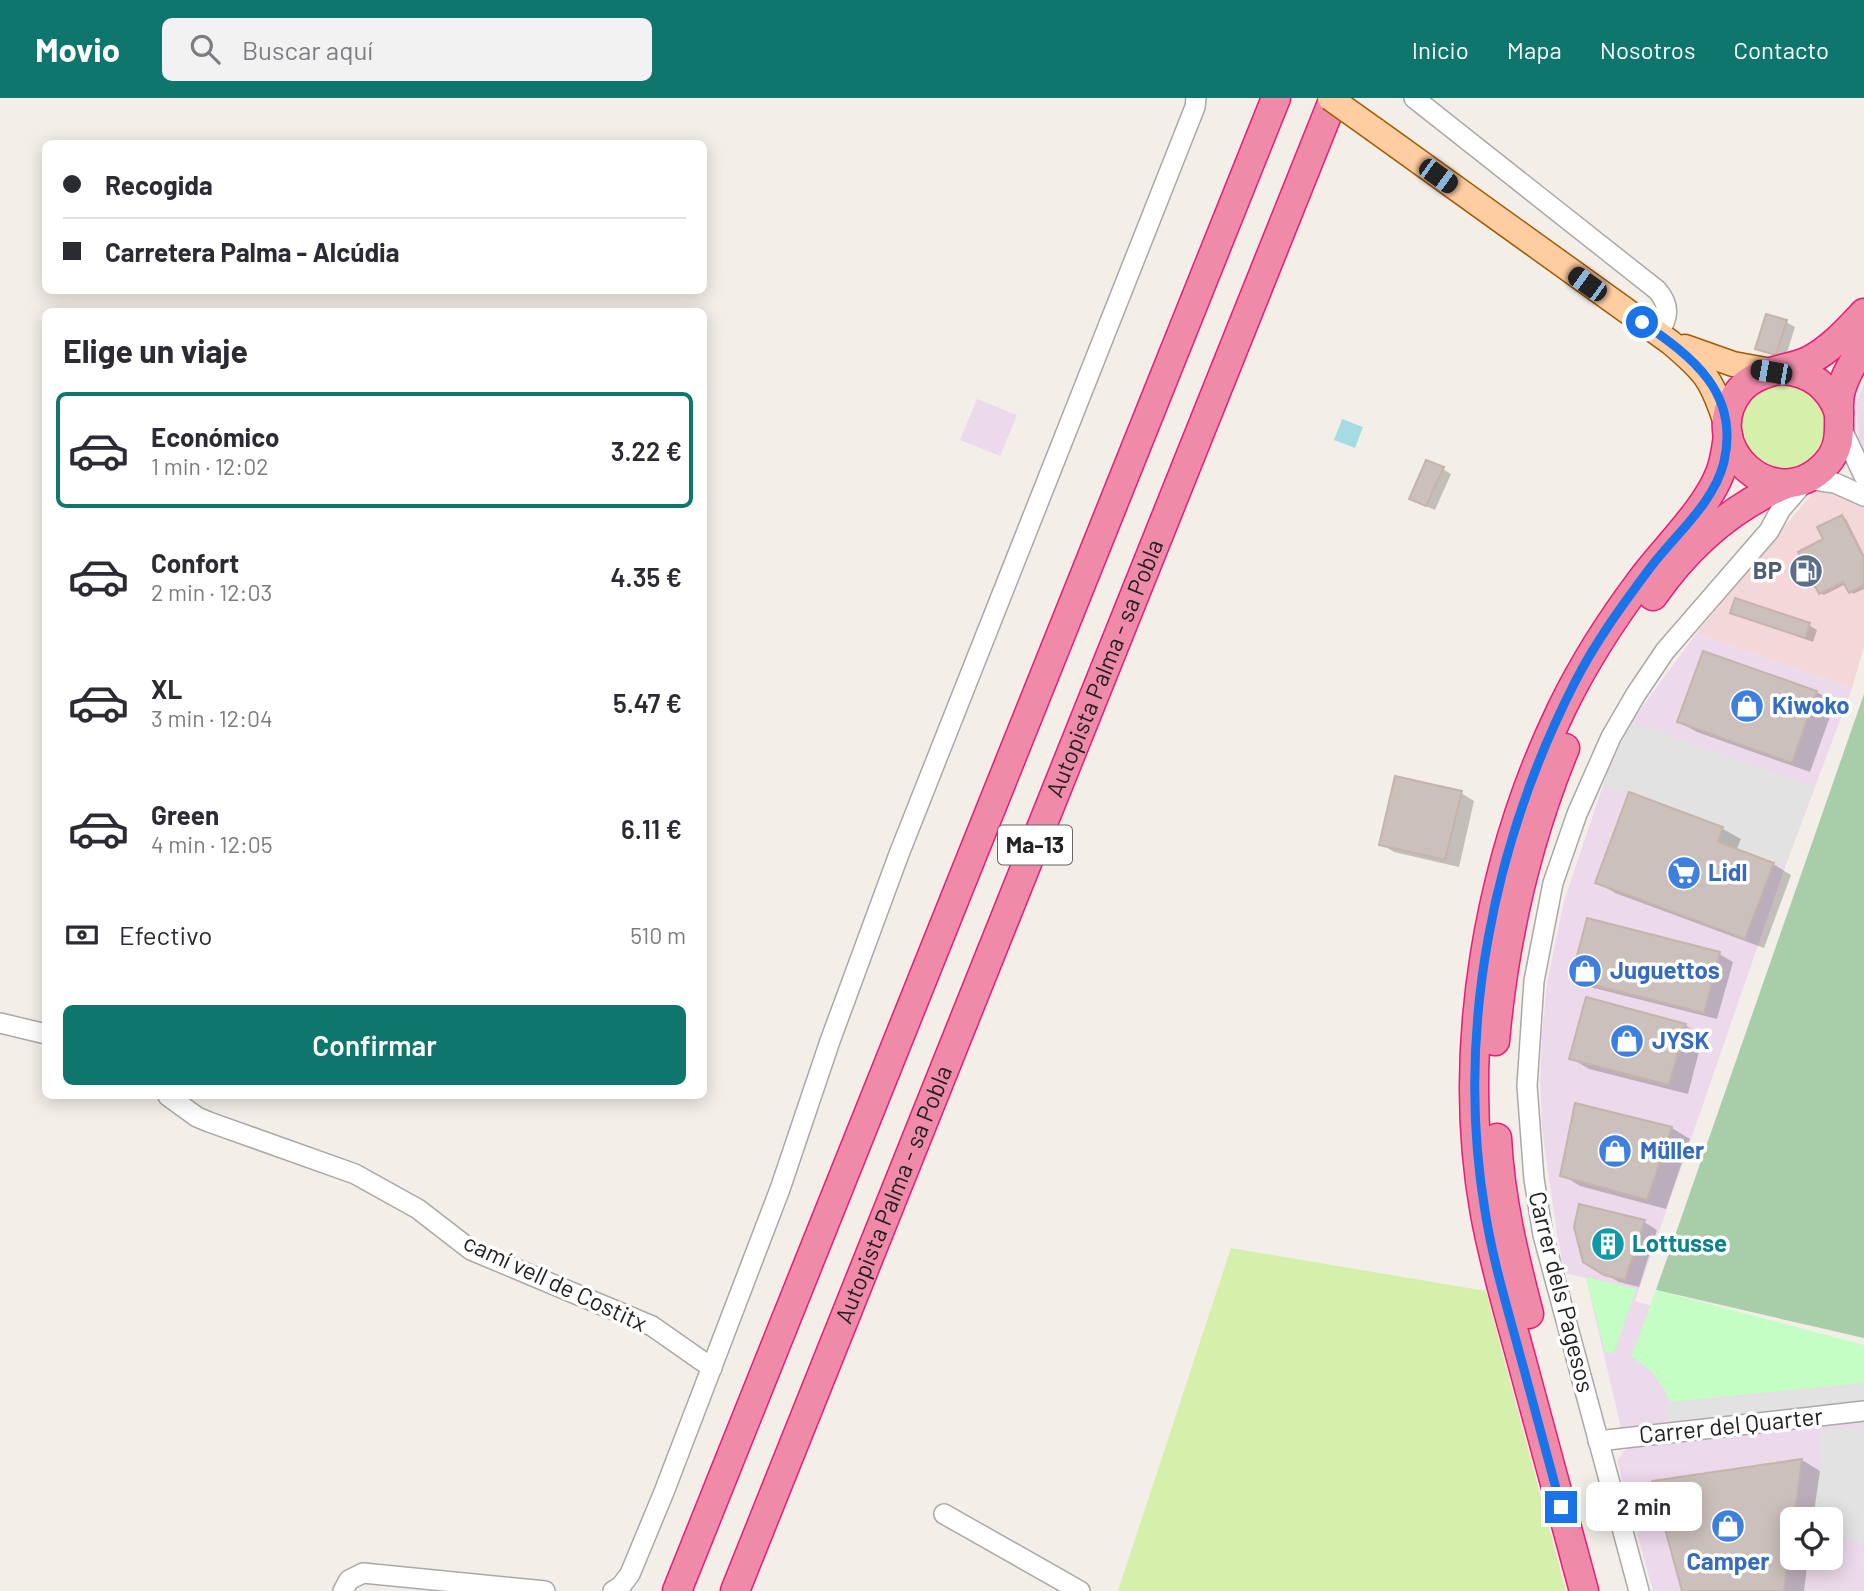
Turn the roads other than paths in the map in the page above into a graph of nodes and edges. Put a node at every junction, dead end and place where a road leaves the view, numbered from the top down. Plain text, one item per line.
1 (1196, 98) edge
2 (1276, 98) edge
3 (1332, 98) edge
4 (1414, 98) edge
5 (1864, 313) edge
6 (1665, 338) junction
7 (1864, 346) edge
8 (1777, 371) junction
9 (1840, 419) junction
10 (1727, 431) junction
11 (1864, 476) edge
12 (1797, 482) junction
13 (1864, 496) edge
14 (0, 1023) edge
15 (42, 1033) edge
16 (172, 1099) edge
17 (712, 1368) junction
18 (1864, 1411) edge
19 (1598, 1441) junction
20 (944, 1514) dead end
21 (343, 1591) edge
22 (545, 1591) edge
23 (613, 1591) edge
24 (677, 1591) edge
25 (735, 1591) edge
26 (1080, 1591) edge
27 (1584, 1591) edge
28 (1603, 1591) edge
29 (1639, 1591) edge

1 - 17 street
2 - 24 highway, Ma-13
3 - 6 main road, bridge
3 - 25 highway, Autopista Palma - sa Pobla / Ma-13
4 - 6 street
5 - 8 highway
6 - 8 main road
6 - 10 main road
7 - 9 highway
8 - 9 highway
8 - 10 highway
9 - 11 street
9 - 12 highway
10 - 12 highway
10 - 27 highway
12 - 13 street
12 - 19 street, Carrer dels Pagesos
12 - 28 highway
14 - 15 street
16 - 17 street, camí vell de Costitx
17 - 23 street
18 - 19 street, Carrer del Quarter
19 - 29 street, Carrer dels Pagesos
20 - 26 street
21 - 22 street

